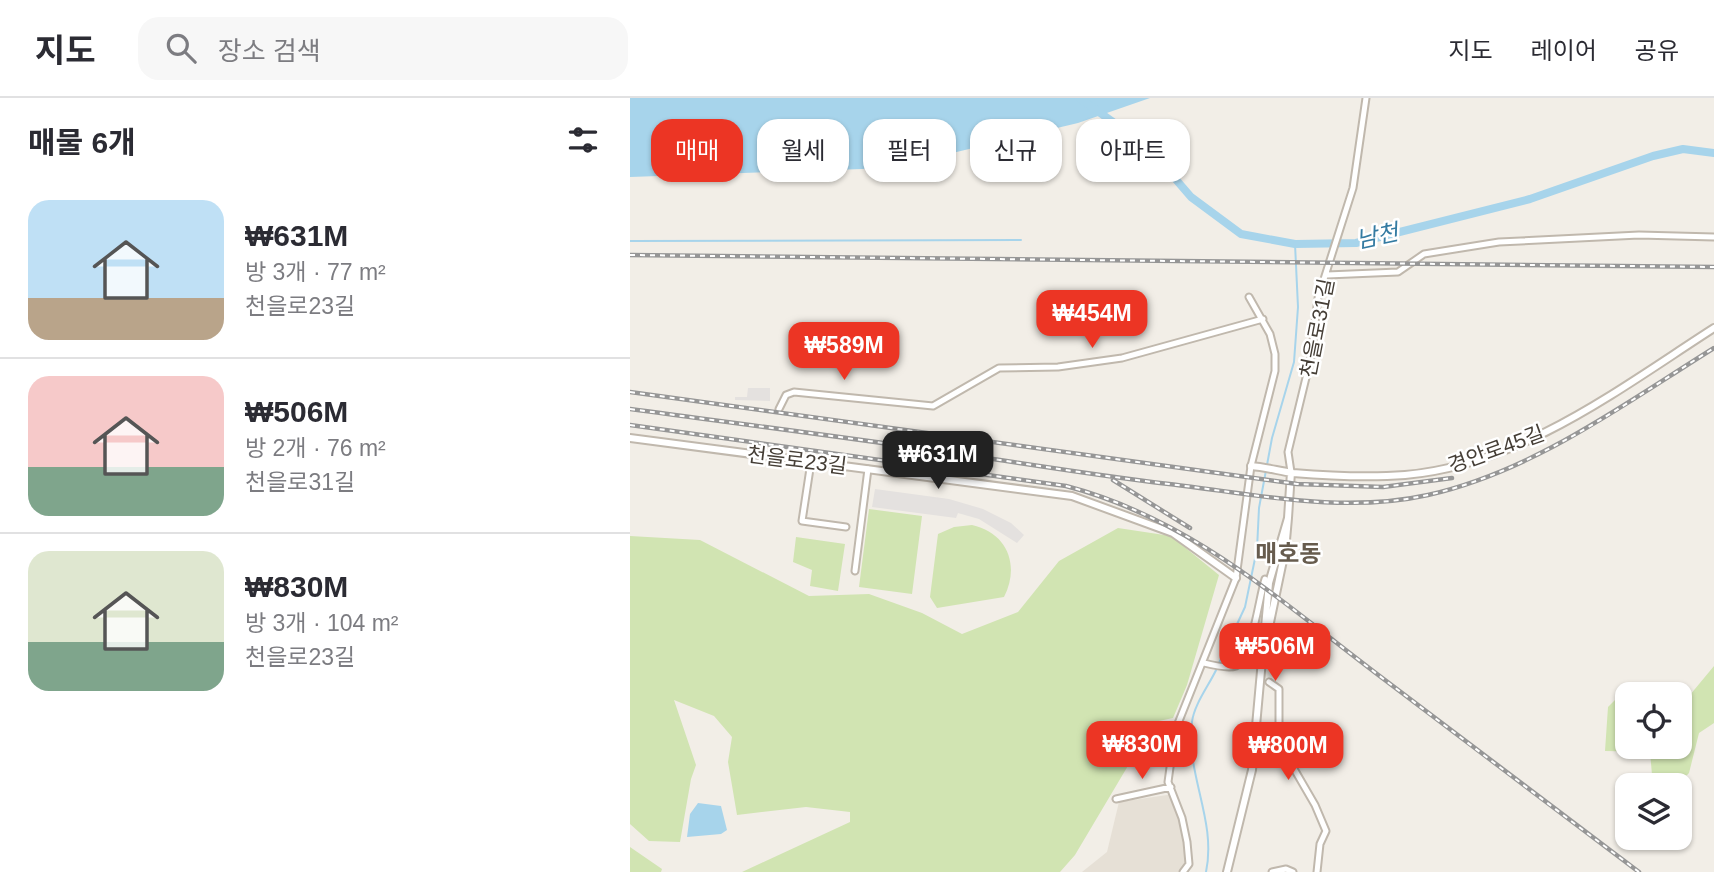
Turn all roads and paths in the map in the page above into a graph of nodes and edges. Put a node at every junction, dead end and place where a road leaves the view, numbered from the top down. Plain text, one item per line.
1 (1366, 98) edge
2 (1714, 237) edge
3 (1327, 275) junction
4 (1249, 297) dead end
5 (1263, 319) junction
6 (1714, 328) edge
7 (779, 409) dead end
8 (630, 438) edge
9 (811, 462) junction
10 (1254, 466) junction
11 (869, 469) junction
12 (1287, 472) junction
13 (846, 527) dead end
14 (855, 571) dead end
15 (1236, 578) junction
16 (1265, 579) dead end
17 (1206, 664) junction
18 (1269, 682) dead end
19 (1171, 787) junction
20 (1116, 799) dead end
21 (1184, 872) edge
22 (1227, 872) edge
23 (1272, 872) edge
24 (1293, 872) edge
25 (1317, 872) edge

1 - 3 street, 천을로31길
2 - 3 street
3 - 12 street, 천을로31길
4 - 5 street
5 - 7 street
5 - 10 street
6 - 12 street, 경안로45길
8 - 9 street, 천을로23길
9 - 11 street, 천을로23길
9 - 13 street
10 - 12 street, 경안로45길
10 - 15 street
11 - 14 street
11 - 15 street, 천을로23길
12 - 22 street, 천을로31길
15 - 17 street
16 - 17 street
17 - 19 street
18 - 25 street
19 - 20 street
19 - 21 street
23 - 24 street

